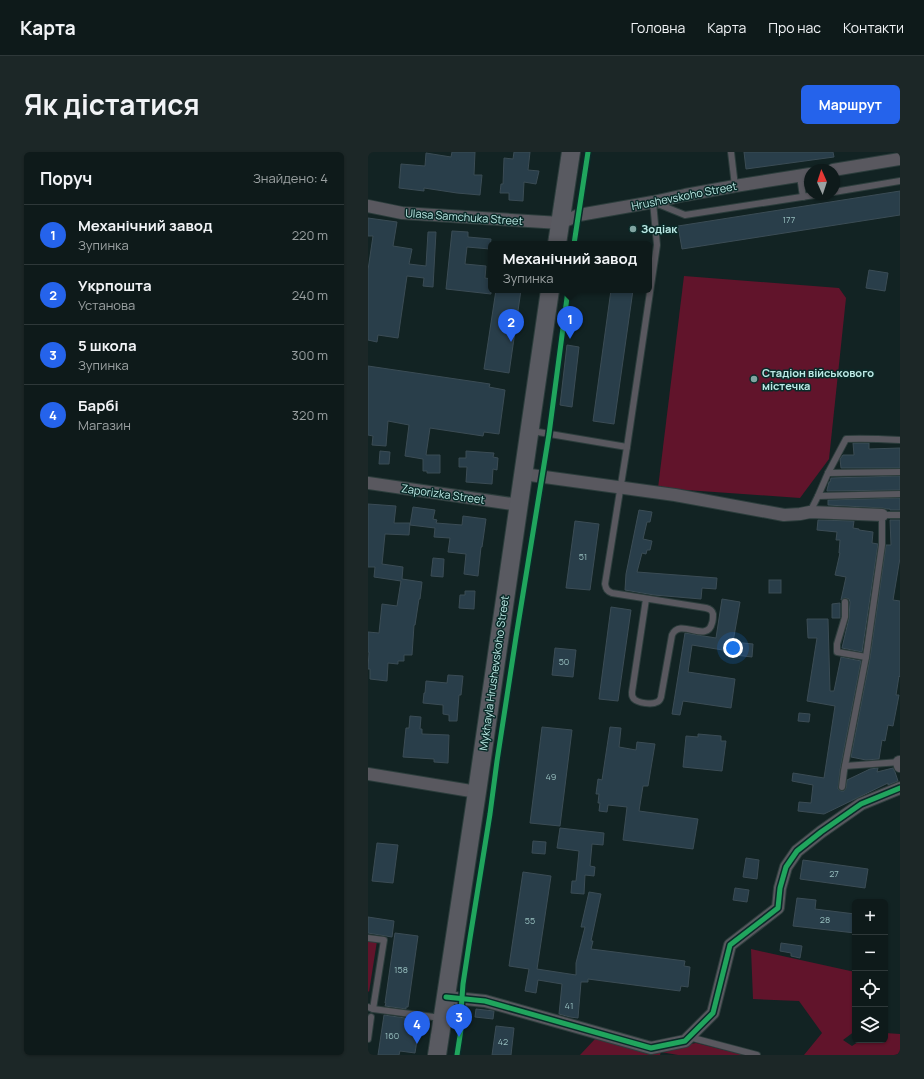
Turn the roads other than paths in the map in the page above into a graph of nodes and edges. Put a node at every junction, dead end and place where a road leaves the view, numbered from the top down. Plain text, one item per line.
1 (571, 152) edge
2 (731, 152) edge
3 (900, 159) edge
4 (840, 169) edge
5 (804, 175) edge
6 (900, 181) edge
7 (735, 186) junction
8 (804, 186) edge
9 (840, 191) edge
10 (803, 197) joint
11 (654, 202) junction
12 (368, 206) edge
13 (560, 223) junction
14 (557, 241) edge
15 (652, 279) edge
16 (550, 293) edge
17 (650, 293) edge
18 (530, 431) junction
19 (900, 440) edge
20 (627, 447) junction
21 (900, 472) edge
22 (828, 473) junction
23 (524, 474) junction
24 (368, 483) edge
25 (620, 488) junction
26 (900, 494) edge
27 (818, 496) junction
28 (519, 505) junction
29 (810, 512) junction
30 (882, 515) junction
31 (900, 515) edge
32 (646, 599) dead end
33 (845, 602) dead end
34 (866, 657) junction
35 (900, 763) edge
36 (845, 766) junction
37 (368, 774) edge
38 (842, 787) dead end
39 (900, 788) edge
40 (477, 792) junction
41 (368, 938) edge
42 (446, 997) junction
43 (370, 1008) edge
44 (371, 1017) dead end
45 (442, 1018) junction
46 (689, 1037) junction
47 (368, 1039) edge
48 (437, 1055) edge
49 (757, 1055) edge

1 - 13 main road
2 - 7 lane
3 - 4 street
5 - 7 street, Hrushevskoho Street
6 - 9 lane
7 - 11 street, Hrushevskoho Street
8 - 10 lane
10 - 11 lane
11 - 13 street, Hrushevskoho Street
11 - 15 lane
12 - 13 street, Ulasa Samchuka Street
13 - 14 main road
16 - 18 main road, Mykhayla Hrushevskoho Street
17 - 20 lane
18 - 20 lane
18 - 23 main road, Mykhayla Hrushevskoho Street
19 - 22 lane
20 - 25 lane
21 - 22 lane
22 - 27 lane
23 - 25 street
23 - 28 main road, Mykhayla Hrushevskoho Street
24 - 28 street, Zaporizka Street
25 - 29 street
25 - 32 lane
26 - 27 lane
27 - 29 lane
28 - 40 main road, Mykhayla Hrushevskoho Street
29 - 30 street
30 - 31 lane
30 - 34 lane
33 - 34 lane
34 - 36 lane
35 - 36 lane
36 - 38 lane
37 - 40 street
39 - 46 street
40 - 42 main road, Mykhayla Hrushevskoho Street
41 - 43 lane
42 - 45 main road, Mykhayla Hrushevskoho Street
42 - 46 street
43 - 45 lane
44 - 47 lane
45 - 48 main road, Mykhayla Hrushevskoho Street
46 - 49 lane

